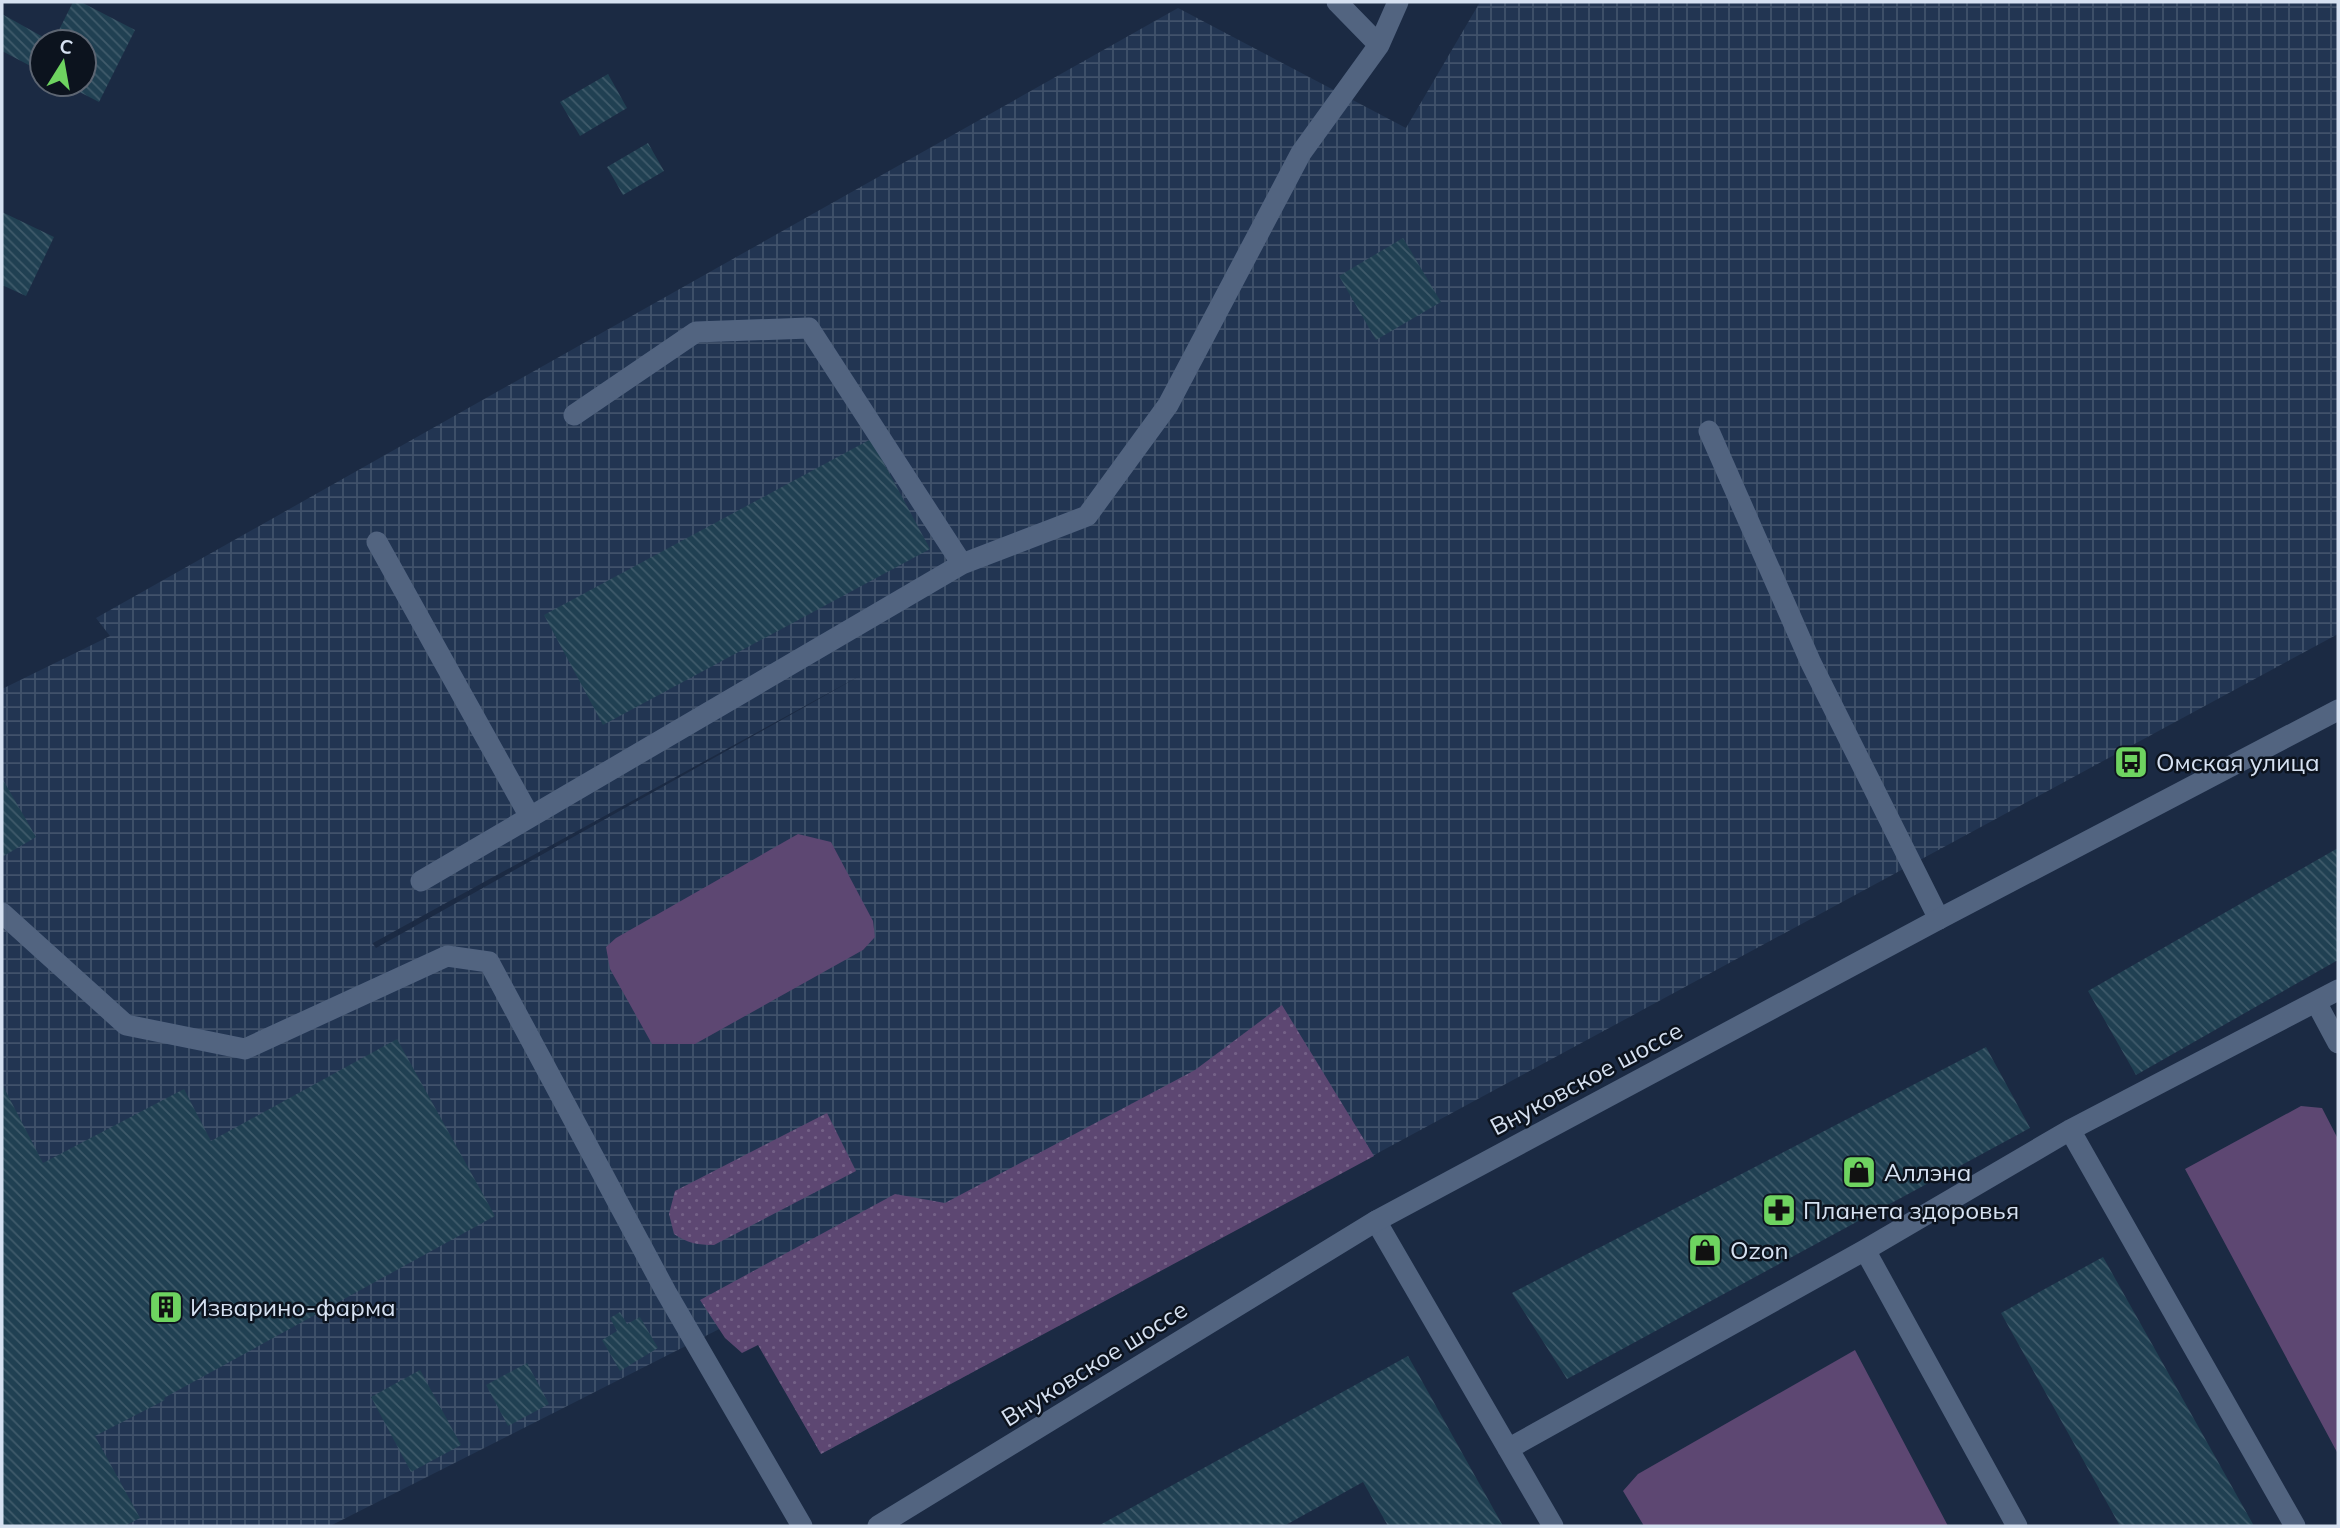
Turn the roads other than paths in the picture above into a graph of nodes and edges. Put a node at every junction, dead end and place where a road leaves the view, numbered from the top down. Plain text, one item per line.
1 (1336, 2) edge
2 (1398, 2) edge
3 (1379, 45) junction
4 (575, 415) dead end
5 (1709, 430) dead end
6 (377, 542) dead end
7 (962, 564) junction
8 (2338, 710) edge
9 (530, 817) junction
10 (421, 881) dead end
11 (2, 913) edge
12 (1938, 919) junction
13 (2338, 990) edge
14 (2316, 1002) junction
15 (2338, 1043) edge
16 (2070, 1130) junction
17 (1376, 1221) junction
18 (1865, 1250) junction
19 (1508, 1449) junction
20 (802, 1526) edge
21 (878, 1526) edge
22 (1553, 1526) edge
23 (2017, 1526) edge
24 (2295, 1526) edge

1 - 3 street
2 - 3 street
3 - 7 street
4 - 7 street
5 - 12 street
6 - 9 street
7 - 9 street
8 - 12 street, Внуковское шоссе
9 - 10 street
11 - 20 street
12 - 17 street, Внуковское шоссе
13 - 14 street
14 - 15 street
14 - 16 street
16 - 18 street
16 - 24 street
17 - 19 street
17 - 21 street, Внуковское шоссе
18 - 19 street
18 - 23 street
19 - 22 street

